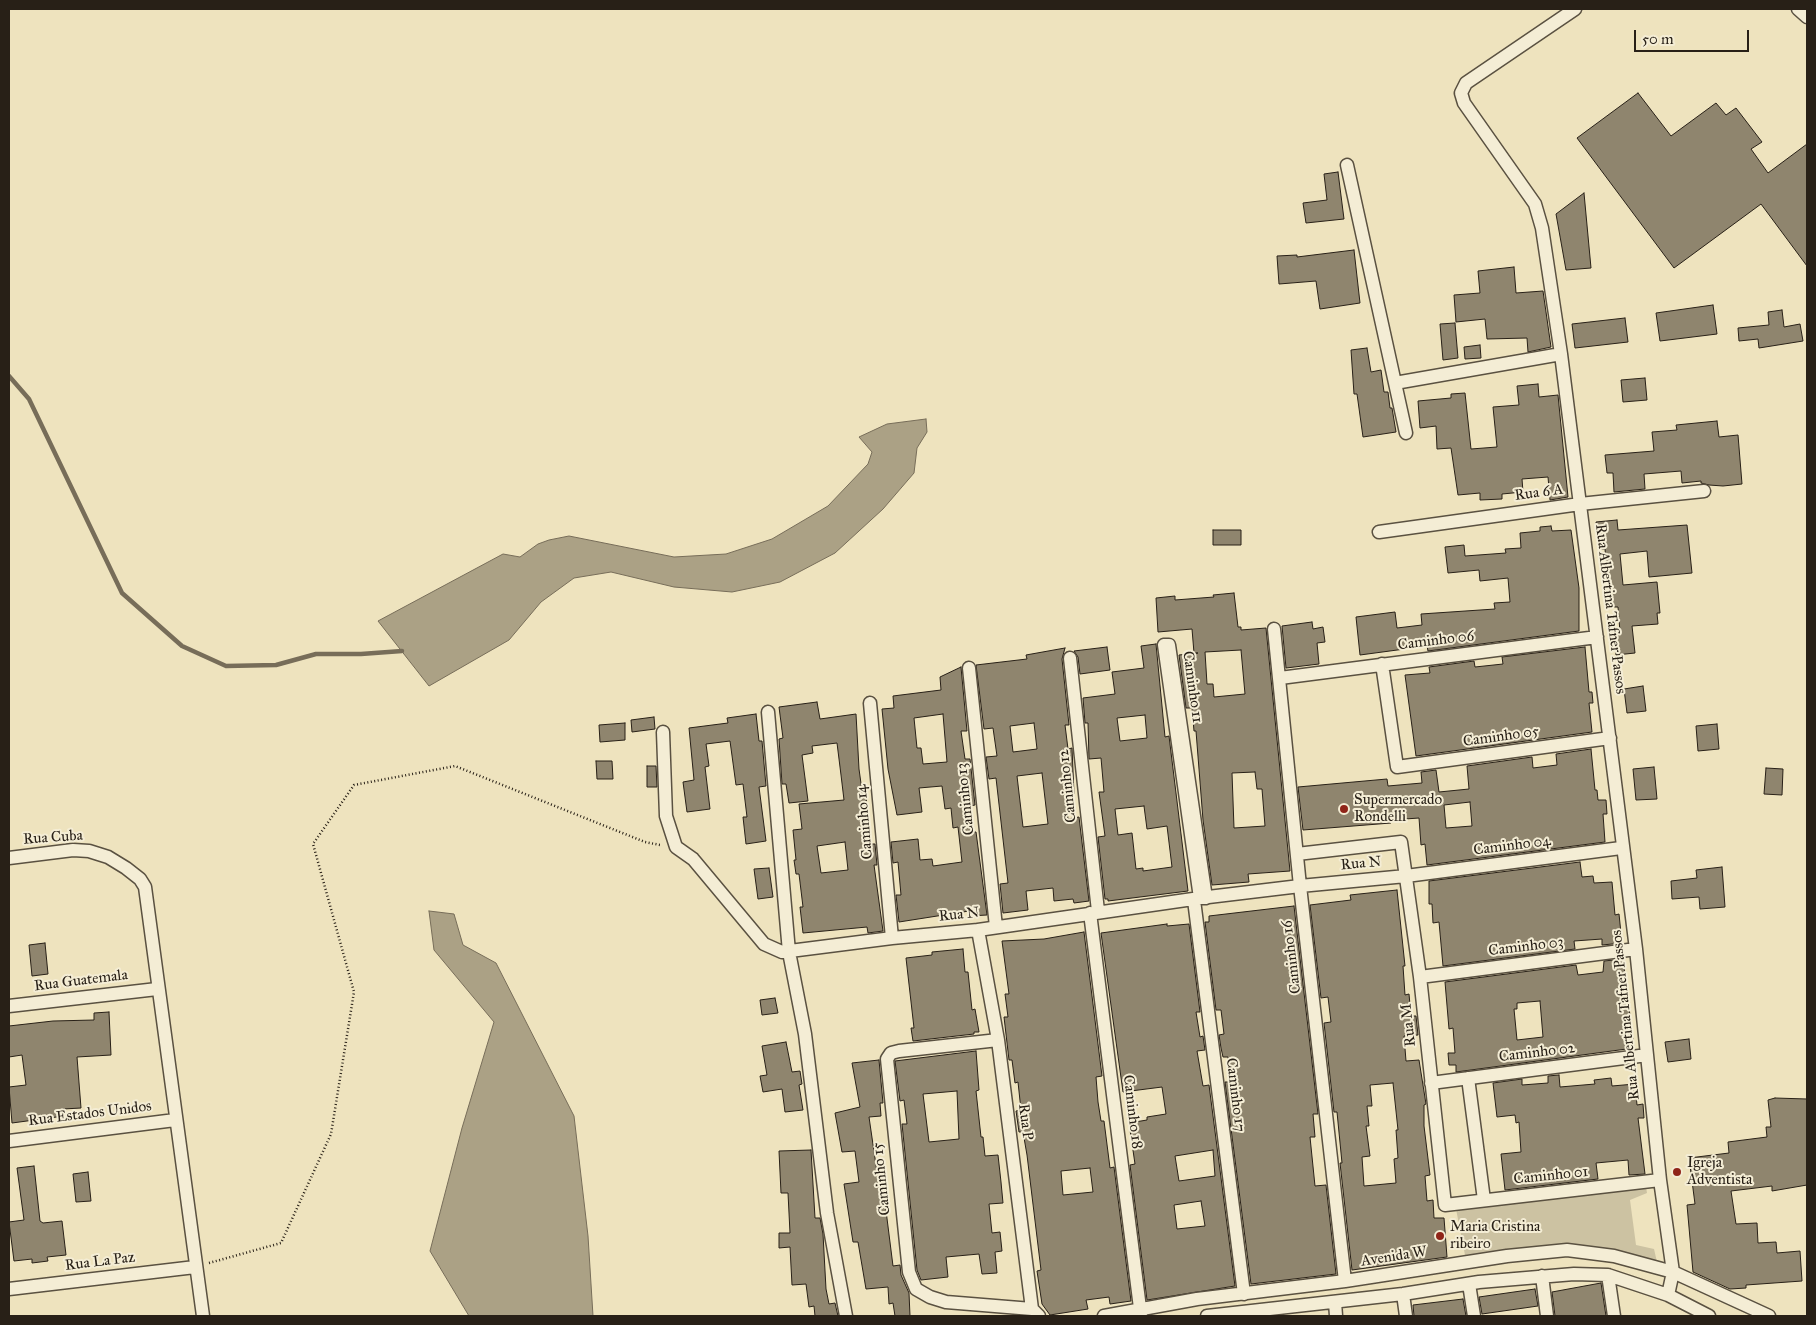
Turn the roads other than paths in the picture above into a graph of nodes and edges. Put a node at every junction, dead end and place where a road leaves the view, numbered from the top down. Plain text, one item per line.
1 (1575, 9) edge
2 (1798, 9) edge
3 (1807, 17) edge
4 (1348, 165) dead end
5 (1561, 354) junction
6 (1395, 383) junction
7 (1406, 433) dead end
8 (1704, 491) dead end
9 (1580, 504) junction
10 (1379, 532) dead end
11 (1274, 629) dead end
12 (1597, 637) junction
13 (1070, 658) dead end
14 (1382, 664) junction
15 (969, 668) dead end
16 (1280, 678) junction
17 (870, 703) dead end
18 (768, 712) dead end
19 (663, 732) dead end
20 (1610, 738) junction
21 (1621, 848) junction
22 (1297, 854) junction
23 (9, 858) edge
24 (1406, 876) junction
25 (1300, 886) junction
26 (1197, 899) junction
27 (1094, 912) junction
28 (996, 927) junction
29 (978, 930) junction
30 (892, 938) junction
31 (1636, 950) junction
32 (789, 952) junction
33 (1420, 977) junction
34 (158, 989) junction
35 (9, 1006) edge
36 (998, 1040) junction
37 (1647, 1055) junction
38 (1468, 1078) junction
39 (1431, 1083) junction
40 (175, 1120) junction
41 (9, 1141) edge
42 (1660, 1180) junction
43 (1484, 1200) junction
44 (1445, 1205) joint
45 (195, 1267) junction
46 (1673, 1272) junction
47 (1608, 1275) junction
48 (1542, 1276) junction
49 (1345, 1281) junction
50 (1469, 1284) junction
51 (9, 1289) edge
52 (1244, 1294) junction
53 (1403, 1294) junction
54 (1668, 1295) junction
55 (1334, 1302) junction
56 (1141, 1312) edge
57 (1035, 1313) edge
58 (1264, 1313) edge
59 (1762, 1315) edge
60 (203, 1316) edge
61 (846, 1316) edge
62 (1104, 1316) edge
63 (1207, 1316) edge
64 (1336, 1316) edge
65 (1406, 1316) edge
66 (1474, 1316) edge
67 (1547, 1316) edge
68 (1614, 1316) edge
69 (1709, 1316) edge

1 - 5 street, Rua Albertina Tafner Passos
2 - 3 street
4 - 6 street
5 - 6 street
5 - 9 street, Rua Albertina Tafner Passos
6 - 7 street
8 - 9 street, Rua 6 A
9 - 10 street, Rua 6 A
9 - 12 street, Rua Albertina Tafner Passos
11 - 16 street, Caminho 16
12 - 14 street, Caminho 06
12 - 20 street, Rua Albertina Tafner Passos
13 - 27 street, Caminho 12
14 - 16 street, Caminho 06
14 - 20 street, Caminho 05
15 - 28 street, Caminho 13
16 - 22 street, Caminho 16
17 - 30 street, Caminho 14
18 - 32 street
19 - 32 street, Rua N
20 - 21 street, Rua Albertina Tafner Passos
21 - 24 street, Caminho 04
21 - 31 street, Rua Albertina Tafner Passos
22 - 24 street, Rua M
22 - 25 street, Caminho 16
23 - 34 street, Rua Cuba
24 - 25 street, Rua N
24 - 33 street, Rua M
25 - 26 street, Rua N
25 - 49 street, Caminho 16
26 - 26 street, Caminho 11
26 - 27 street, Rua N
26 - 52 street, Caminho 17
27 - 28 street, Rua N
27 - 56 street, Caminho 18
28 - 29 street, Rua N
29 - 30 street, Rua N
29 - 36 street, Rua P
30 - 32 street, Rua N
31 - 33 street, Caminho 03
31 - 37 street, Rua Albertina Tafner Passos
32 - 61 street
33 - 39 street, Rua M
34 - 35 street, Rua Guatemala
34 - 40 street, Rua Cuba
36 - 57 street, Rua P
36 - 57 street, Caminho 15
37 - 38 street, Caminho 02
37 - 42 street, Rua Albertina Tafner Passos
38 - 39 street, Caminho 02
38 - 43 street
39 - 44 street, Rua M
40 - 41 street, Rua Estados Unidos
40 - 45 street, Rua Cuba
42 - 43 street, Caminho 01
42 - 46 street, Rua Albertina Tafner Passos
43 - 44 street, Caminho 01
45 - 51 street, Rua La Paz
45 - 60 street, Rua Cuba
46 - 49 street, Avenida W
46 - 54 street, Rua Albertina Tafner Passos
46 - 59 street, Avenida W
47 - 48 street
47 - 54 street
47 - 68 street
48 - 50 street
48 - 67 street
49 - 52 street, Avenida W
50 - 53 street
50 - 66 street
52 - 56 street, Avenida W
53 - 55 street
53 - 65 street
54 - 69 street
55 - 58 street
55 - 64 street
56 - 62 street, Avenida W
58 - 63 street

